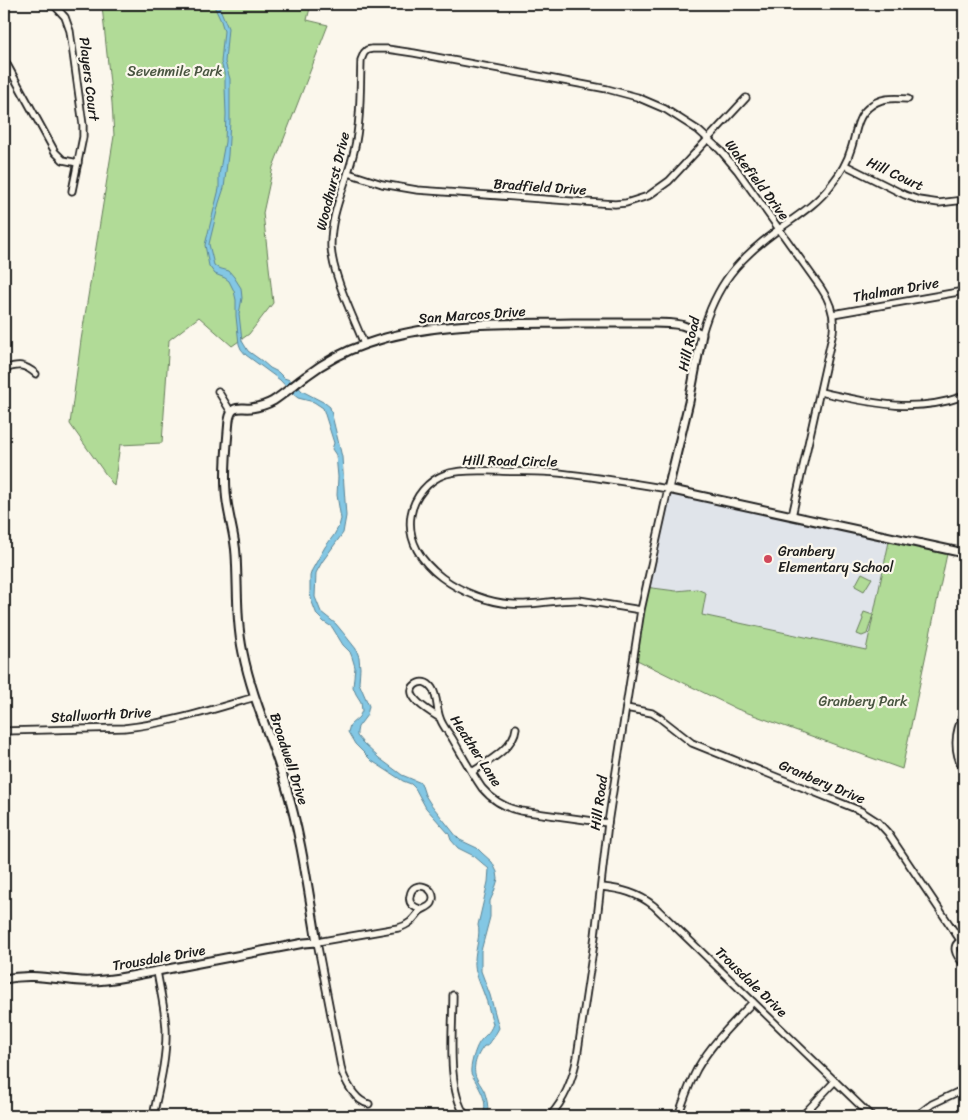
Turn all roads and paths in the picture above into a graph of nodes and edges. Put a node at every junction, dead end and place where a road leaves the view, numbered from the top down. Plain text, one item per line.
1 (53, 4) edge
2 (368, 50) joint
3 (4, 60) edge
4 (746, 98) dead end
5 (908, 100) dead end
6 (708, 138) junction
7 (78, 163) junction
8 (845, 165) junction
9 (348, 173) junction
10 (72, 191) dead end
11 (964, 200) edge
12 (778, 230) junction
13 (964, 290) edge
14 (833, 314) junction
15 (702, 334) junction
16 (364, 344) junction
17 (4, 369) edge
18 (36, 374) dead end
19 (218, 391) dead end
20 (820, 392) junction
21 (964, 396) edge
22 (231, 411) junction
23 (668, 489) junction
24 (792, 516) junction
25 (964, 553) edge
26 (641, 610) junction
27 (255, 696) junction
28 (626, 708) junction
29 (964, 714) edge
30 (440, 718) junction
31 (516, 728) dead end
32 (4, 731) edge
33 (964, 770) edge
34 (472, 772) junction
35 (608, 823) junction
36 (602, 887) junction
37 (421, 909) junction
38 (962, 940) edge
39 (317, 942) junction
40 (964, 964) edge
41 (156, 971) junction
42 (4, 979) edge
43 (453, 995) dead end
44 (753, 1002) junction
45 (835, 1081) junction
46 (964, 1089) edge
47 (369, 1104) dead end
48 (153, 1116) edge
49 (466, 1116) edge
50 (550, 1116) edge
51 (678, 1116) edge
52 (802, 1116) edge
53 (871, 1116) edge
54 (916, 1116) edge

1 - 7 street, Players Court
2 - 6 street, Wakefield Drive
2 - 9 street, Woodhurst Drive
3 - 7 street
4 - 6 street, Bradfield Drive
5 - 8 street, Hill Court
6 - 9 street, Bradfield Drive
6 - 12 street, Wakefield Drive
7 - 10 street, Players Court
8 - 11 street, Hill Court
8 - 12 street, Hill Court
9 - 16 street, Woodhurst Drive
12 - 14 street, Wakefield Drive
12 - 15 street, Hill Road
13 - 14 street, Thalman Drive
14 - 20 street, Wakefield Drive
15 - 16 street, San Marcos Drive
15 - 23 street, Hill Road
16 - 22 street, San Marcos Drive
17 - 18 street
19 - 22 street
20 - 21 street
20 - 24 street, Wakefield Drive
22 - 27 street, Broadwell Drive
23 - 24 street
23 - 26 street, Hill Road
23 - 26 street, Hill Road Circle
24 - 25 street
26 - 28 street, Hill Road
27 - 32 street, Stallworth Drive
27 - 39 street, Broadwell Drive
28 - 35 street, Hill Road
28 - 38 street, Granbery Drive
29 - 33 street
30 - 30 street, Heather Lane
30 - 34 street, Heather Lane
31 - 34 street
34 - 35 street, Heather Lane
35 - 36 street, Hill Road
36 - 44 street, Trousdale Drive
36 - 50 street, Hill Road
37 - 37 street
37 - 39 street
38 - 40 street, Granbery Drive
39 - 41 street, Trousdale Drive
39 - 47 street, Broadwell Drive
41 - 42 street, Trousdale Drive
41 - 48 street
43 - 49 street
44 - 45 street, Trousdale Drive
44 - 51 street
45 - 52 street
45 - 53 street, Trousdale Drive
46 - 54 street

